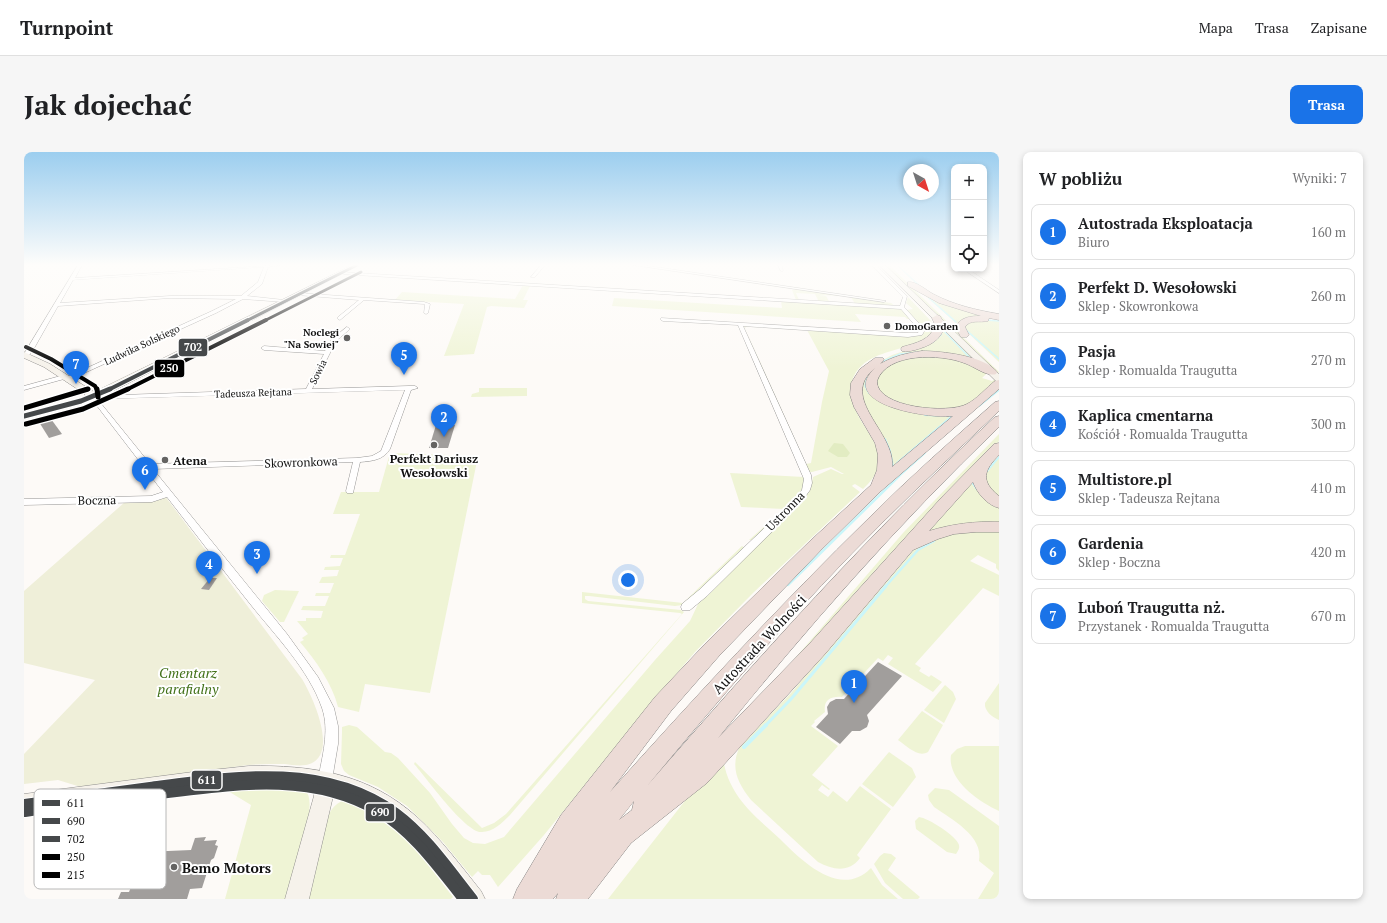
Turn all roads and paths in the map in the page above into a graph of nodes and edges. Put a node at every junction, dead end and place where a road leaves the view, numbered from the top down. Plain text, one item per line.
1 (59, 300) edge
2 (127, 300) edge
3 (237, 300) edge
4 (272, 300) edge
5 (362, 300) edge
6 (387, 300) edge
7 (788, 300) edge
8 (865, 300) edge
9 (904, 300) edge
10 (918, 300) edge
11 (926, 300) edge
12 (938, 300) edge
13 (284, 301) joint
14 (56, 305) junction
15 (902, 306) junction
16 (426, 313) dead end
17 (999, 317) edge
18 (340, 318) dead end
19 (937, 318) junction
20 (663, 319) dead end
21 (999, 320) edge
22 (740, 324) junction
23 (347, 329) dead end
24 (962, 337) junction
25 (264, 348) dead end
26 (327, 352) junction
27 (25, 356) edge
28 (997, 375) edge
29 (66, 378) junction
30 (24, 388) edge
31 (412, 388) joint
32 (308, 391) junction
33 (93, 397) junction
34 (999, 405) edge
35 (970, 407) junction
36 (24, 416) edge
37 (999, 420) edge
38 (999, 447) edge
39 (357, 460) junction
40 (982, 464) junction
41 (148, 468) junction
42 (876, 488) junction
43 (350, 491) dead end
44 (168, 493) junction
45 (24, 502) edge
46 (999, 503) edge
47 (999, 527) edge
48 (901, 553) junction
49 (686, 607) dead end
50 (325, 780) junction
51 (145, 789) edge
52 (34, 803) edge
53 (24, 804) edge
54 (622, 834) junction
55 (468, 893) edge
56 (297, 899) edge
57 (528, 899) edge
58 (534, 899) edge
59 (570, 899) edge

1 - 14 street
2 - 14 street
3 - 29 street, Ludwika Solskiego
4 - 13 street
5 - 18 street
6 - 16 street
7 - 15 street
8 - 15 street
9 - 15 street
10 - 19 street
11 - 24 street
12 - 17 highway
13 - 33 street
14 - 27 street
15 - 22 street
19 - 24 street
19 - 42 highway
20 - 22 street
21 - 24 highway
22 - 49 street, Ustronna
23 - 26 street, Sowia
24 - 28 street
25 - 26 street, Sowia
26 - 32 street, Sowia
27 - 29 street
28 - 35 highway
28 - 35 highway
29 - 30 street, Ludwika Solskiego
29 - 33 street
31 - 32 street, Tadeusza Rejtana
31 - 39 street, Skowronkowa
32 - 33 street, Tadeusza Rejtana
33 - 36 street
33 - 41 street
34 - 58 highway, Autostrada Wolności
35 - 42 highway
37 - 54 highway, Autostrada Wolności
38 - 40 highway
39 - 41 street, Skowronkowa
39 - 43 street
40 - 46 highway
40 - 48 highway
41 - 44 street
42 - 57 highway
44 - 45 street, Boczna
44 - 50 street
47 - 48 highway
48 - 54 highway
50 - 51 street
50 - 55 street
50 - 56 street
52 - 53 street
54 - 59 highway

